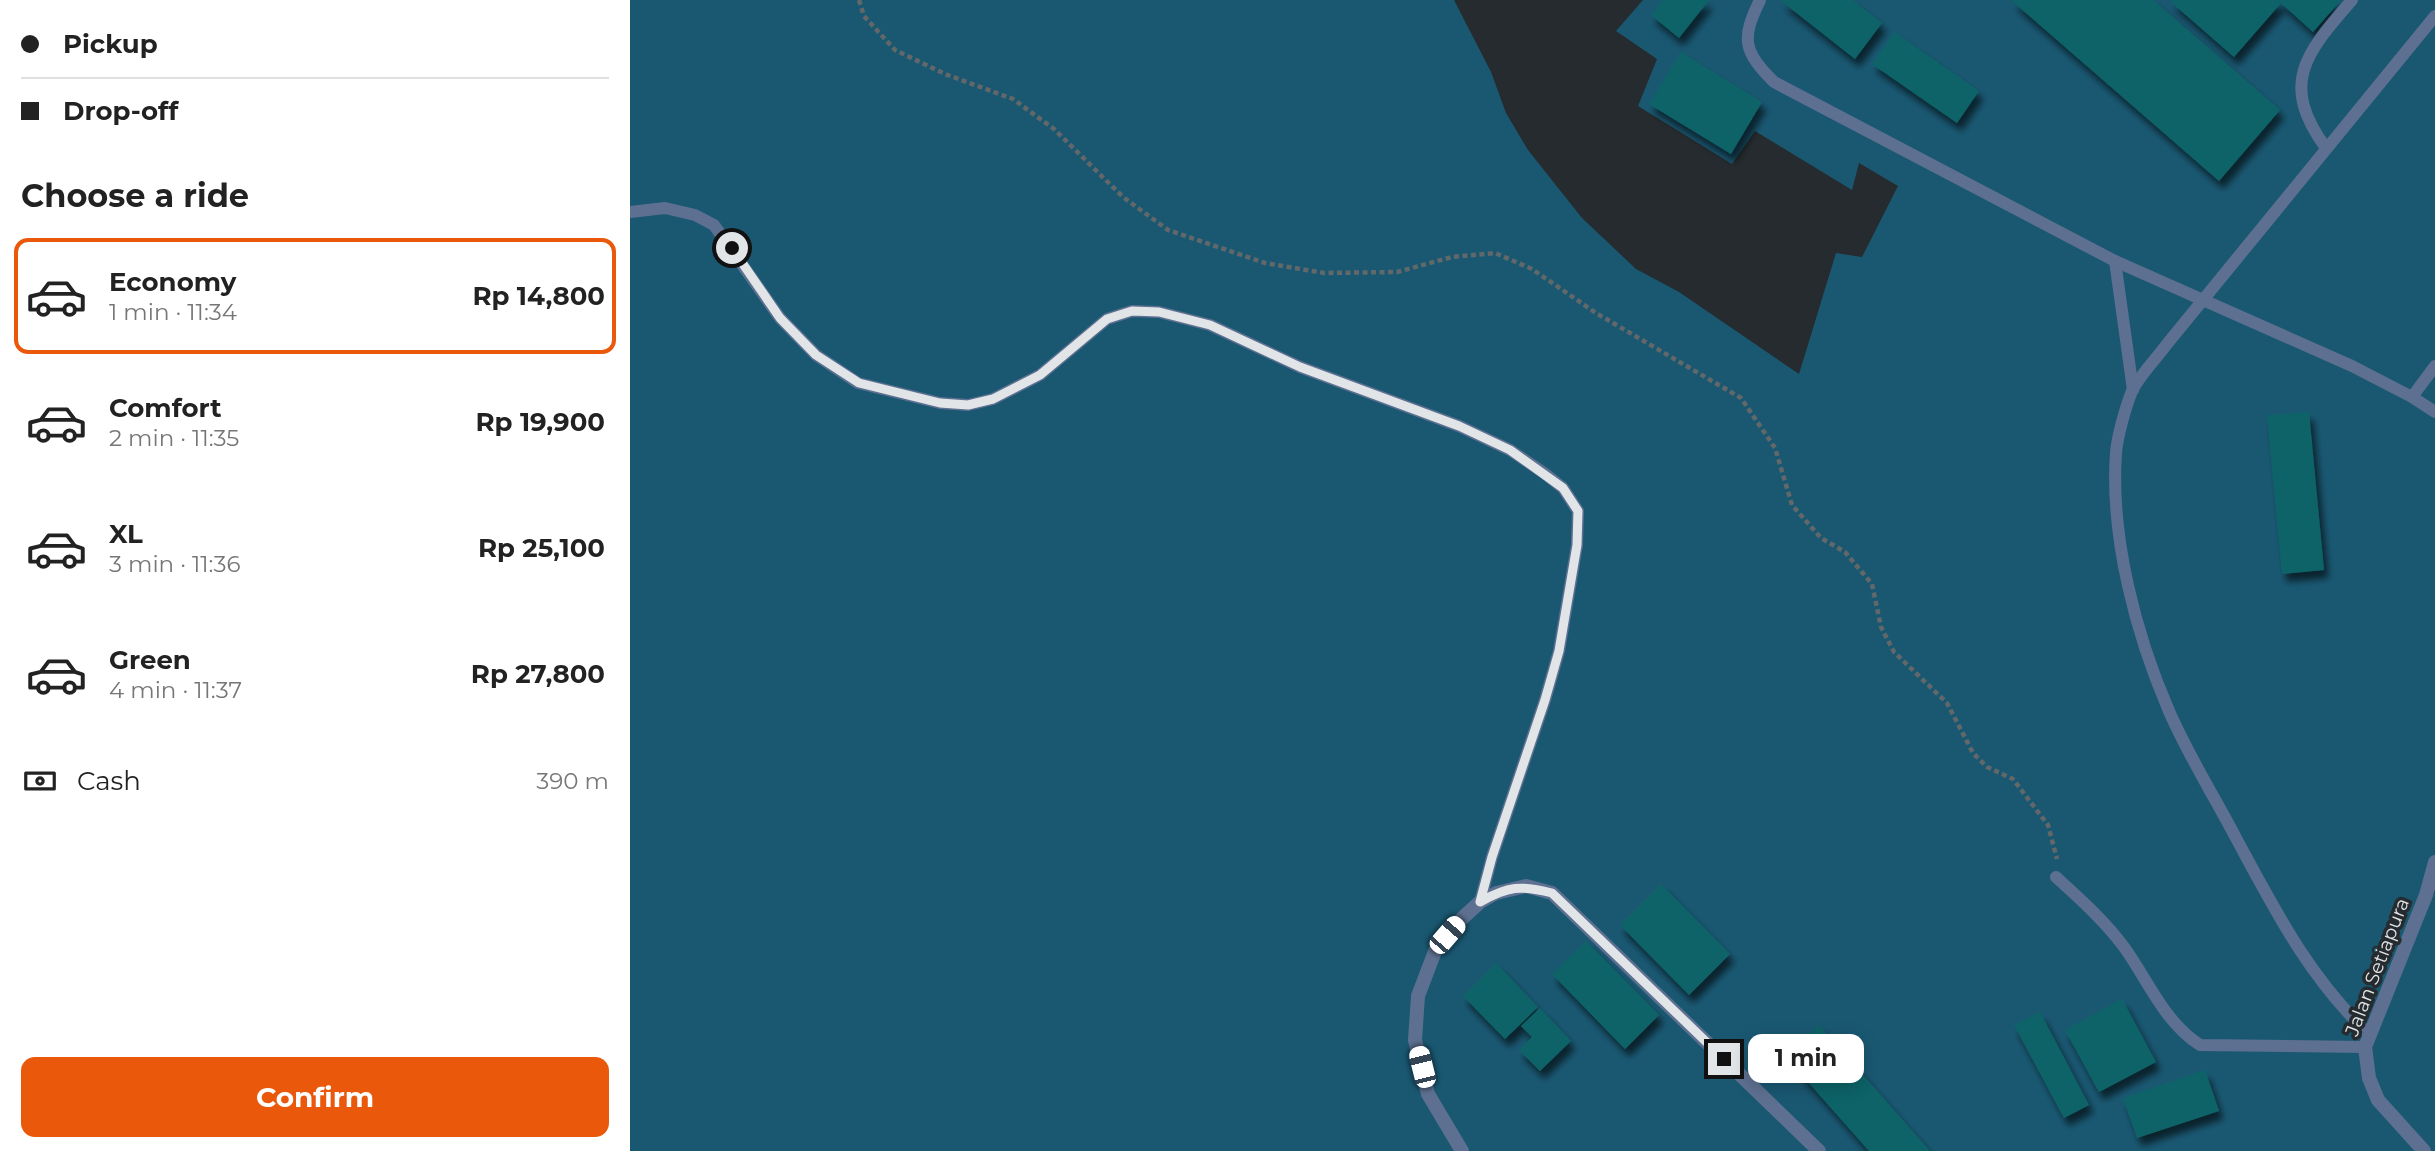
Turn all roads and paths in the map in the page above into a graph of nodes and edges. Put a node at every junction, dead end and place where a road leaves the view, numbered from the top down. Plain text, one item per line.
1 (859, 0) edge
2 (1760, 0) edge
3 (2353, 0) edge
4 (2435, 16) edge
5 (2326, 148) junction
6 (630, 212) edge
7 (2115, 261) junction
8 (2204, 299) junction
9 (2435, 366) edge
10 (2133, 390) junction
11 (2412, 397) junction
12 (2435, 412) edge
13 (2435, 862) edge
14 (2056, 877) joint
15 (1480, 902) junction
16 (2367, 1041) junction
17 (1462, 1151) edge
18 (1819, 1151) edge
19 (2424, 1151) edge

1 - 14 path
2 - 7 lane
3 - 5 lane
4 - 5 lane
5 - 8 lane
6 - 15 lane
7 - 8 lane
7 - 10 lane
8 - 10 lane
8 - 11 lane
9 - 11 lane
10 - 16 lane
11 - 12 lane
13 - 16 street, Jalan Setiapura
14 - 16 lane
15 - 17 street
15 - 18 street
16 - 19 street, Jalan Setiapura

